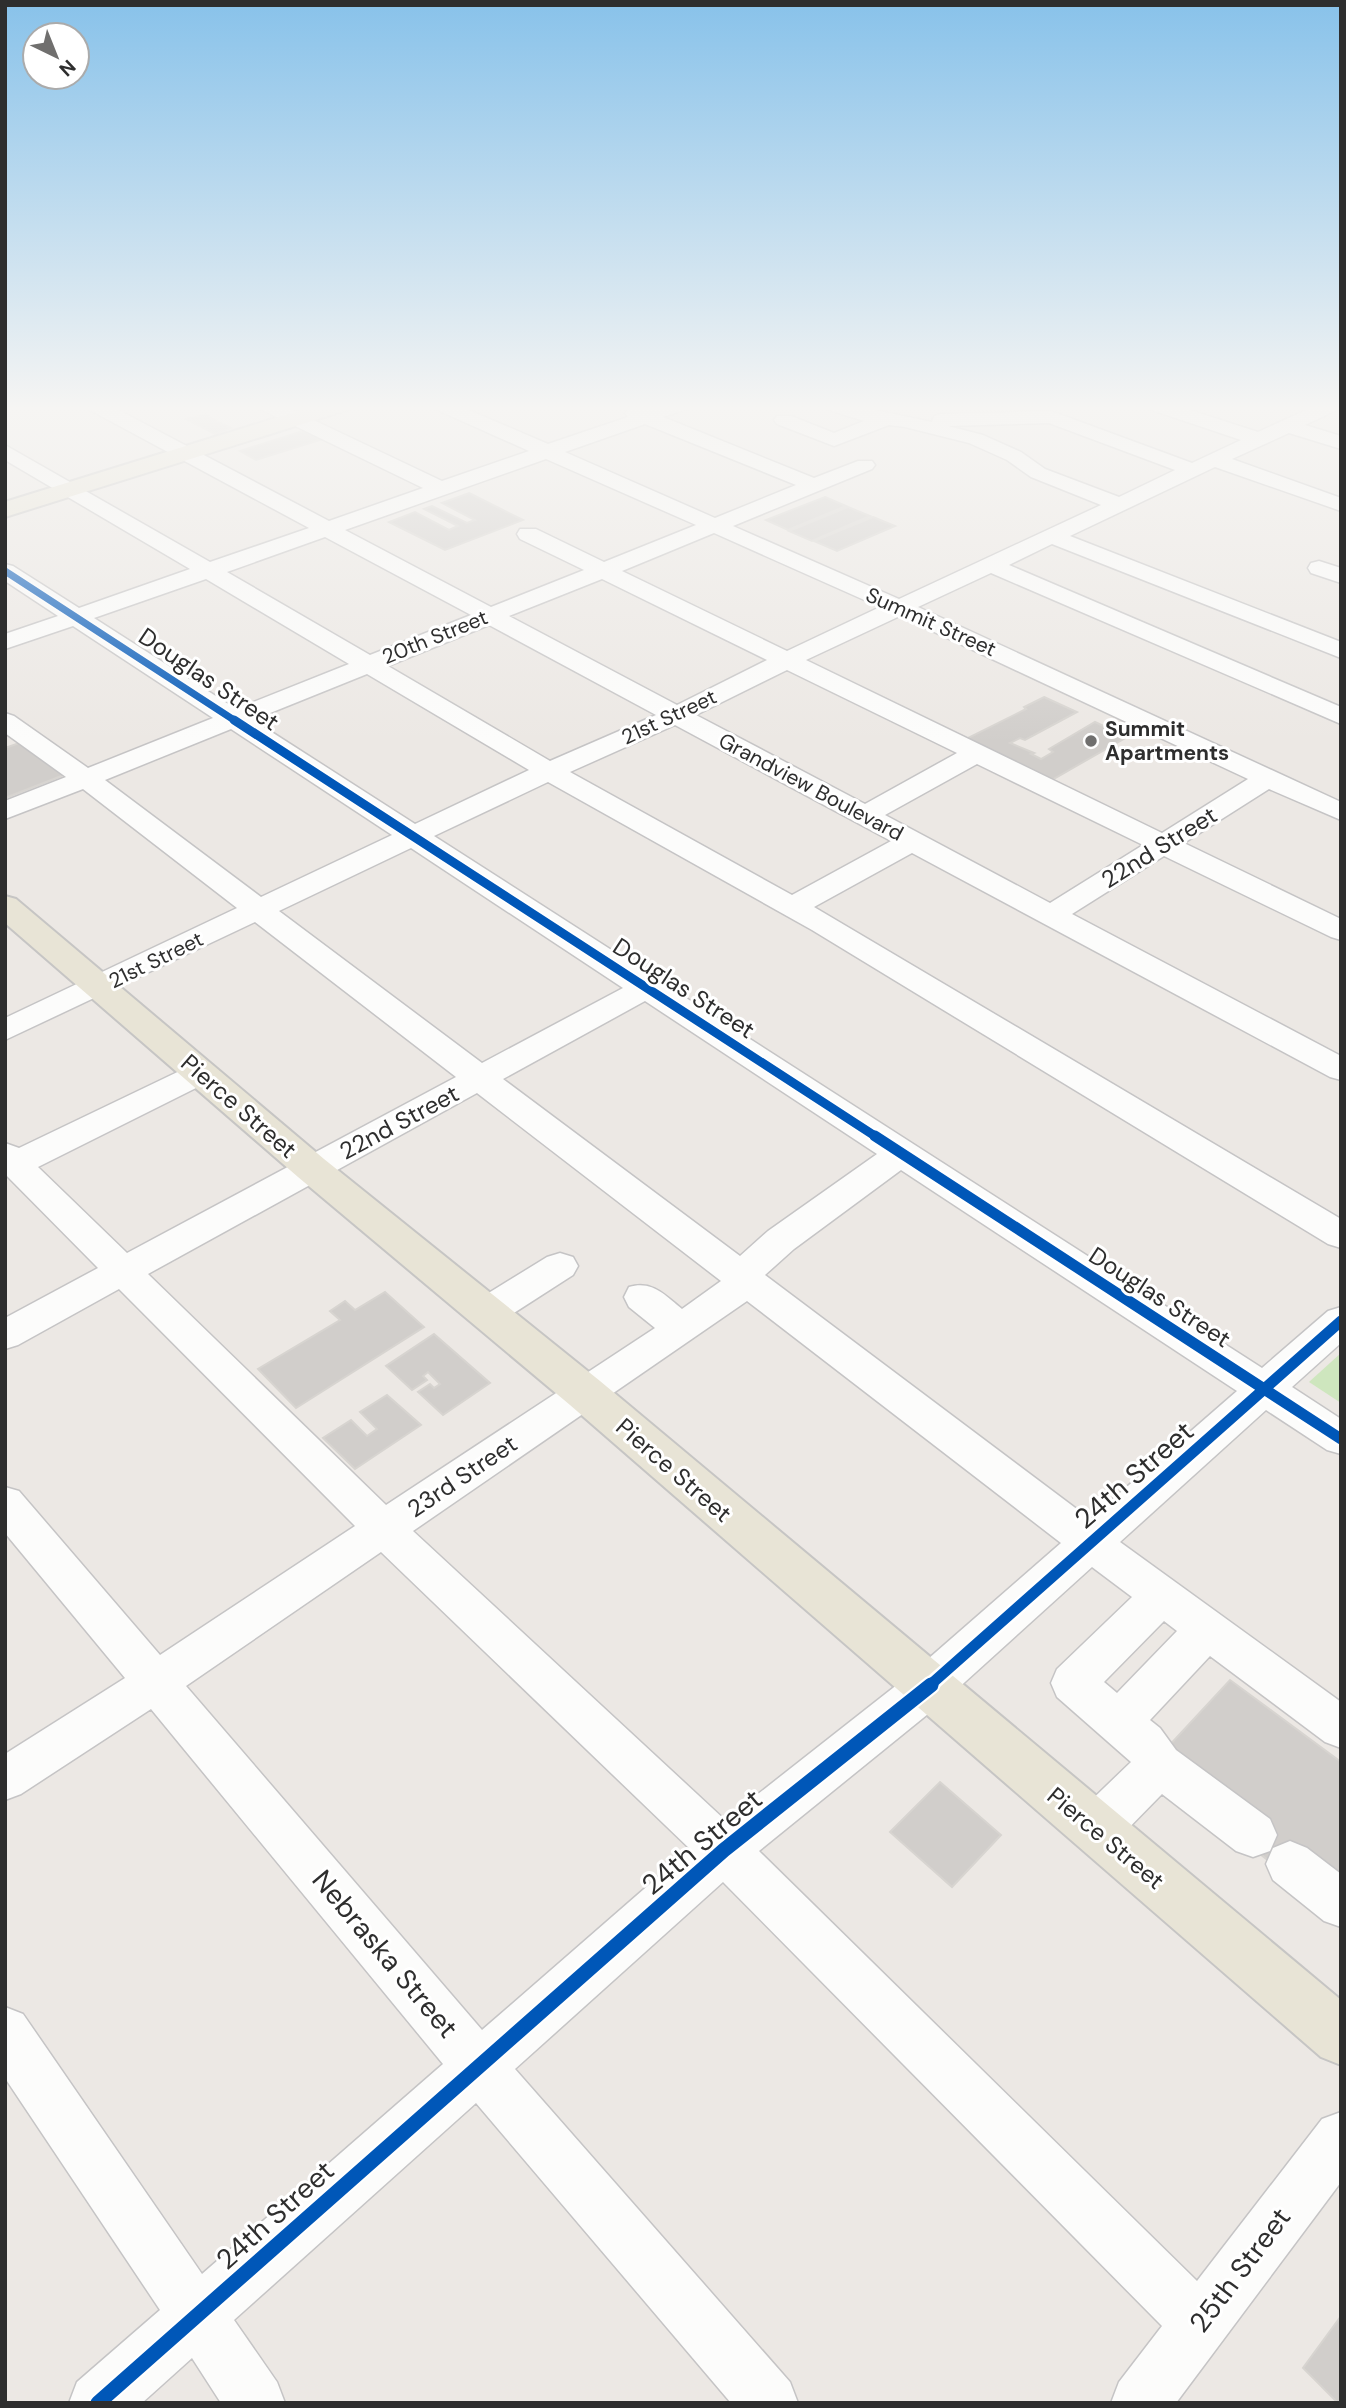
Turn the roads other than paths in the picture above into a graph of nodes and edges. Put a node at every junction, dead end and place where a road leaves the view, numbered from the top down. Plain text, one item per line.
1 (118, 517) edge
2 (305, 517) edge
3 (355, 517) edge
4 (697, 517) edge
5 (733, 517) edge
6 (1095, 517) edge
7 (714, 525) junction
8 (325, 528) junction
9 (528, 534) dead end
10 (1053, 537) junction
11 (991, 565) junction
12 (208, 569) junction
13 (605, 569) junction
14 (5, 571) edge
15 (901, 608) junction
16 (489, 615) junction
17 (78, 617) junction
18 (5, 642) edge
19 (1341, 651) edge
20 (789, 659) junction
21 (370, 664) junction
22 (677, 715) junction
23 (1341, 716) edge
24 (234, 722) junction
25 (10, 729) edge
26 (975, 754) junction
27 (549, 771) junction
28 (1268, 778) junction
29 (86, 779) junction
30 (5, 811) edge
31 (1341, 812) edge
32 (864, 816) junction
33 (412, 836) junction
34 (912, 841) junction
35 (1165, 844) junction
36 (5, 905) edge
37 (793, 907) junction
38 (258, 910) junction
39 (1051, 915) junction
40 (1341, 931) edge
41 (100, 987) junction
42 (646, 988) junction
43 (5, 1030) edge
44 (1341, 1070) edge
45 (201, 1073) junction
46 (479, 1079) junction
47 (902, 1153) junction
48 (8, 1157) edge
49 (311, 1168) junction
50 (1341, 1235) edge
51 (560, 1266) dead end
52 (124, 1271) junction
53 (742, 1275) junction
54 (642, 1297) dead end
55 (487, 1312) junction
56 (1341, 1321) edge
57 (681, 1329) junction
58 (5, 1335) edge
59 (1265, 1391) junction
60 (584, 1393) junction
61 (1341, 1440) edge
62 (5, 1503) edge
63 (384, 1529) junction
64 (1091, 1543) junction
65 (1163, 1594) junction
66 (1208, 1628) junction
67 (158, 1681) junction
68 (928, 1687) junction
69 (1119, 1722) junction
70 (1341, 1728) edge
71 (1160, 1765) junction
72 (5, 1779) edge
73 (1095, 1829) junction
74 (1253, 1835) dead end
75 (724, 1850) junction
76 (1290, 1864) dead end
77 (1341, 1904) edge
78 (5, 2032) edge
79 (1341, 2037) edge
80 (478, 2066) junction
81 (1341, 2138) edge
82 (198, 2314) junction
83 (1199, 2323) junction
84 (98, 2403) edge
85 (256, 2403) edge
86 (769, 2403) edge
87 (1140, 2403) edge

1 - 12 street
2 - 8 street, Grandview Boulevard
3 - 8 street
4 - 7 street, Summit Street
5 - 7 street, 20th Street
6 - 10 street, 21st Street
7 - 13 street, 20th Street
7 - 15 street, Summit Street
8 - 12 street
8 - 16 street, Grandview Boulevard
9 - 13 street
10 - 11 street, 21st Street
10 - 19 street
11 - 15 street, 21st Street
11 - 23 street
12 - 17 street
12 - 21 street
13 - 16 street, 20th Street
13 - 20 street
14 - 17 street, Douglas Street
15 - 20 street, 21st Street
15 - 28 street, Summit Street
16 - 21 street, 20th Street
16 - 22 street, Grandview Boulevard
17 - 18 street
17 - 24 street, Douglas Street
20 - 22 street, 21st Street
20 - 26 street
21 - 24 street, 20th Street
21 - 27 street
22 - 27 street, 21st Street
22 - 32 street, Grandview Boulevard
24 - 29 street, 20th Street
24 - 33 street, Douglas Street
25 - 29 street
26 - 32 street
26 - 35 street
27 - 33 street, 21st Street
27 - 37 street
28 - 31 street, Summit Street
28 - 35 street, 22nd Street
29 - 30 street, 20th Street
29 - 38 street
32 - 34 street, Grandview Boulevard
33 - 38 street, 21st Street
33 - 42 street, Douglas Street
34 - 37 street
34 - 39 street, Grandview Boulevard
35 - 39 street, 22nd Street
35 - 40 street
36 - 41 main road, Pierce Street
37 - 50 street
38 - 41 street, 21st Street
38 - 46 street
39 - 44 street, Grandview Boulevard
41 - 43 street, 21st Street
41 - 45 main road, Pierce Street
42 - 46 street, 22nd Street
42 - 47 street, Douglas Street
45 - 48 street
45 - 49 main road, Pierce Street
46 - 49 street, 22nd Street
46 - 53 street
47 - 53 street, 23rd Street
47 - 59 street, Douglas Street
48 - 52 street
49 - 52 street, 22nd Street
49 - 55 main road, Pierce Street
51 - 55 street
52 - 58 street, 22nd Street
52 - 63 street
53 - 57 street, 23rd Street
53 - 64 street
54 - 57 street
55 - 60 main road, Pierce Street
56 - 59 street, 24th Street
57 - 60 street, 23rd Street
59 - 61 street, Douglas Street
59 - 64 street, 24th Street
60 - 63 street, 23rd Street
60 - 68 main road, Pierce Street
62 - 67 street, Nebraska Street
63 - 67 street, 23rd Street
63 - 75 street
64 - 65 street
64 - 68 street, 24th Street
65 - 66 street
65 - 69 street
66 - 69 street
66 - 70 street
67 - 72 street, 23rd Street
67 - 80 street, Nebraska Street
68 - 73 main road, Pierce Street
68 - 75 street, 24th Street
69 - 71 street
71 - 73 street
71 - 74 street
73 - 79 main road, Pierce Street
75 - 80 street, 24th Street
75 - 83 street
76 - 77 street
78 - 82 street
80 - 82 street, 24th Street
80 - 86 street, Nebraska Street
81 - 83 street, 25th Street
82 - 84 street, 24th Street
82 - 85 street
83 - 87 street, 25th Street

